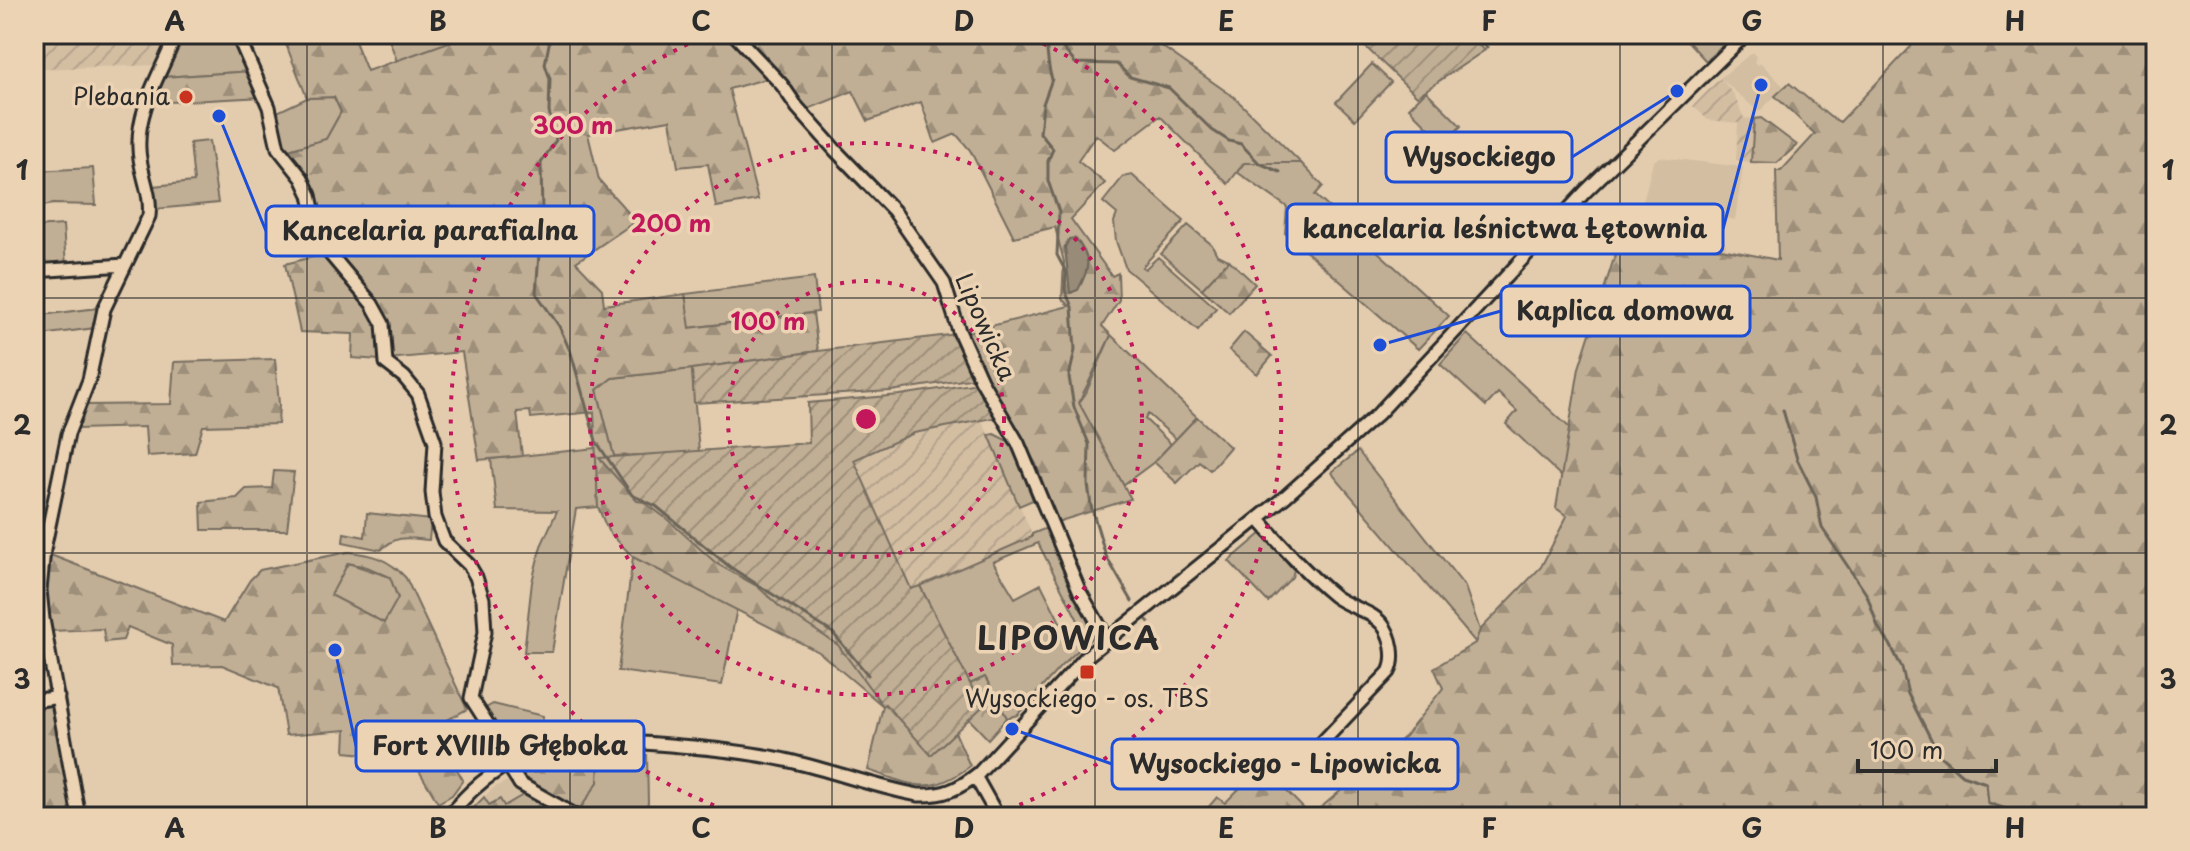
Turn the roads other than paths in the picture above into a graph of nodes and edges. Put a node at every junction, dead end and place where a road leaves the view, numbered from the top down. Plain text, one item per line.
1 (176, 34) edge
2 (237, 34) edge
3 (734, 34) edge
4 (1746, 34) edge
5 (125, 265) junction
6 (34, 271) edge
7 (1258, 519) junction
8 (1107, 639) junction
9 (58, 697) junction
10 (34, 701) edge
11 (1312, 753) dead end
12 (510, 763) junction
13 (975, 776) junction
14 (79, 817) edge
15 (448, 817) edge
16 (578, 817) edge
17 (998, 817) edge

1 - 5 street
2 - 12 street
3 - 8 street, Lipowicka
4 - 7 street
5 - 6 street
5 - 9 street
7 - 8 street
7 - 11 street
8 - 13 street
9 - 10 street
9 - 14 street
12 - 13 street
12 - 15 street
12 - 16 street
13 - 17 street

